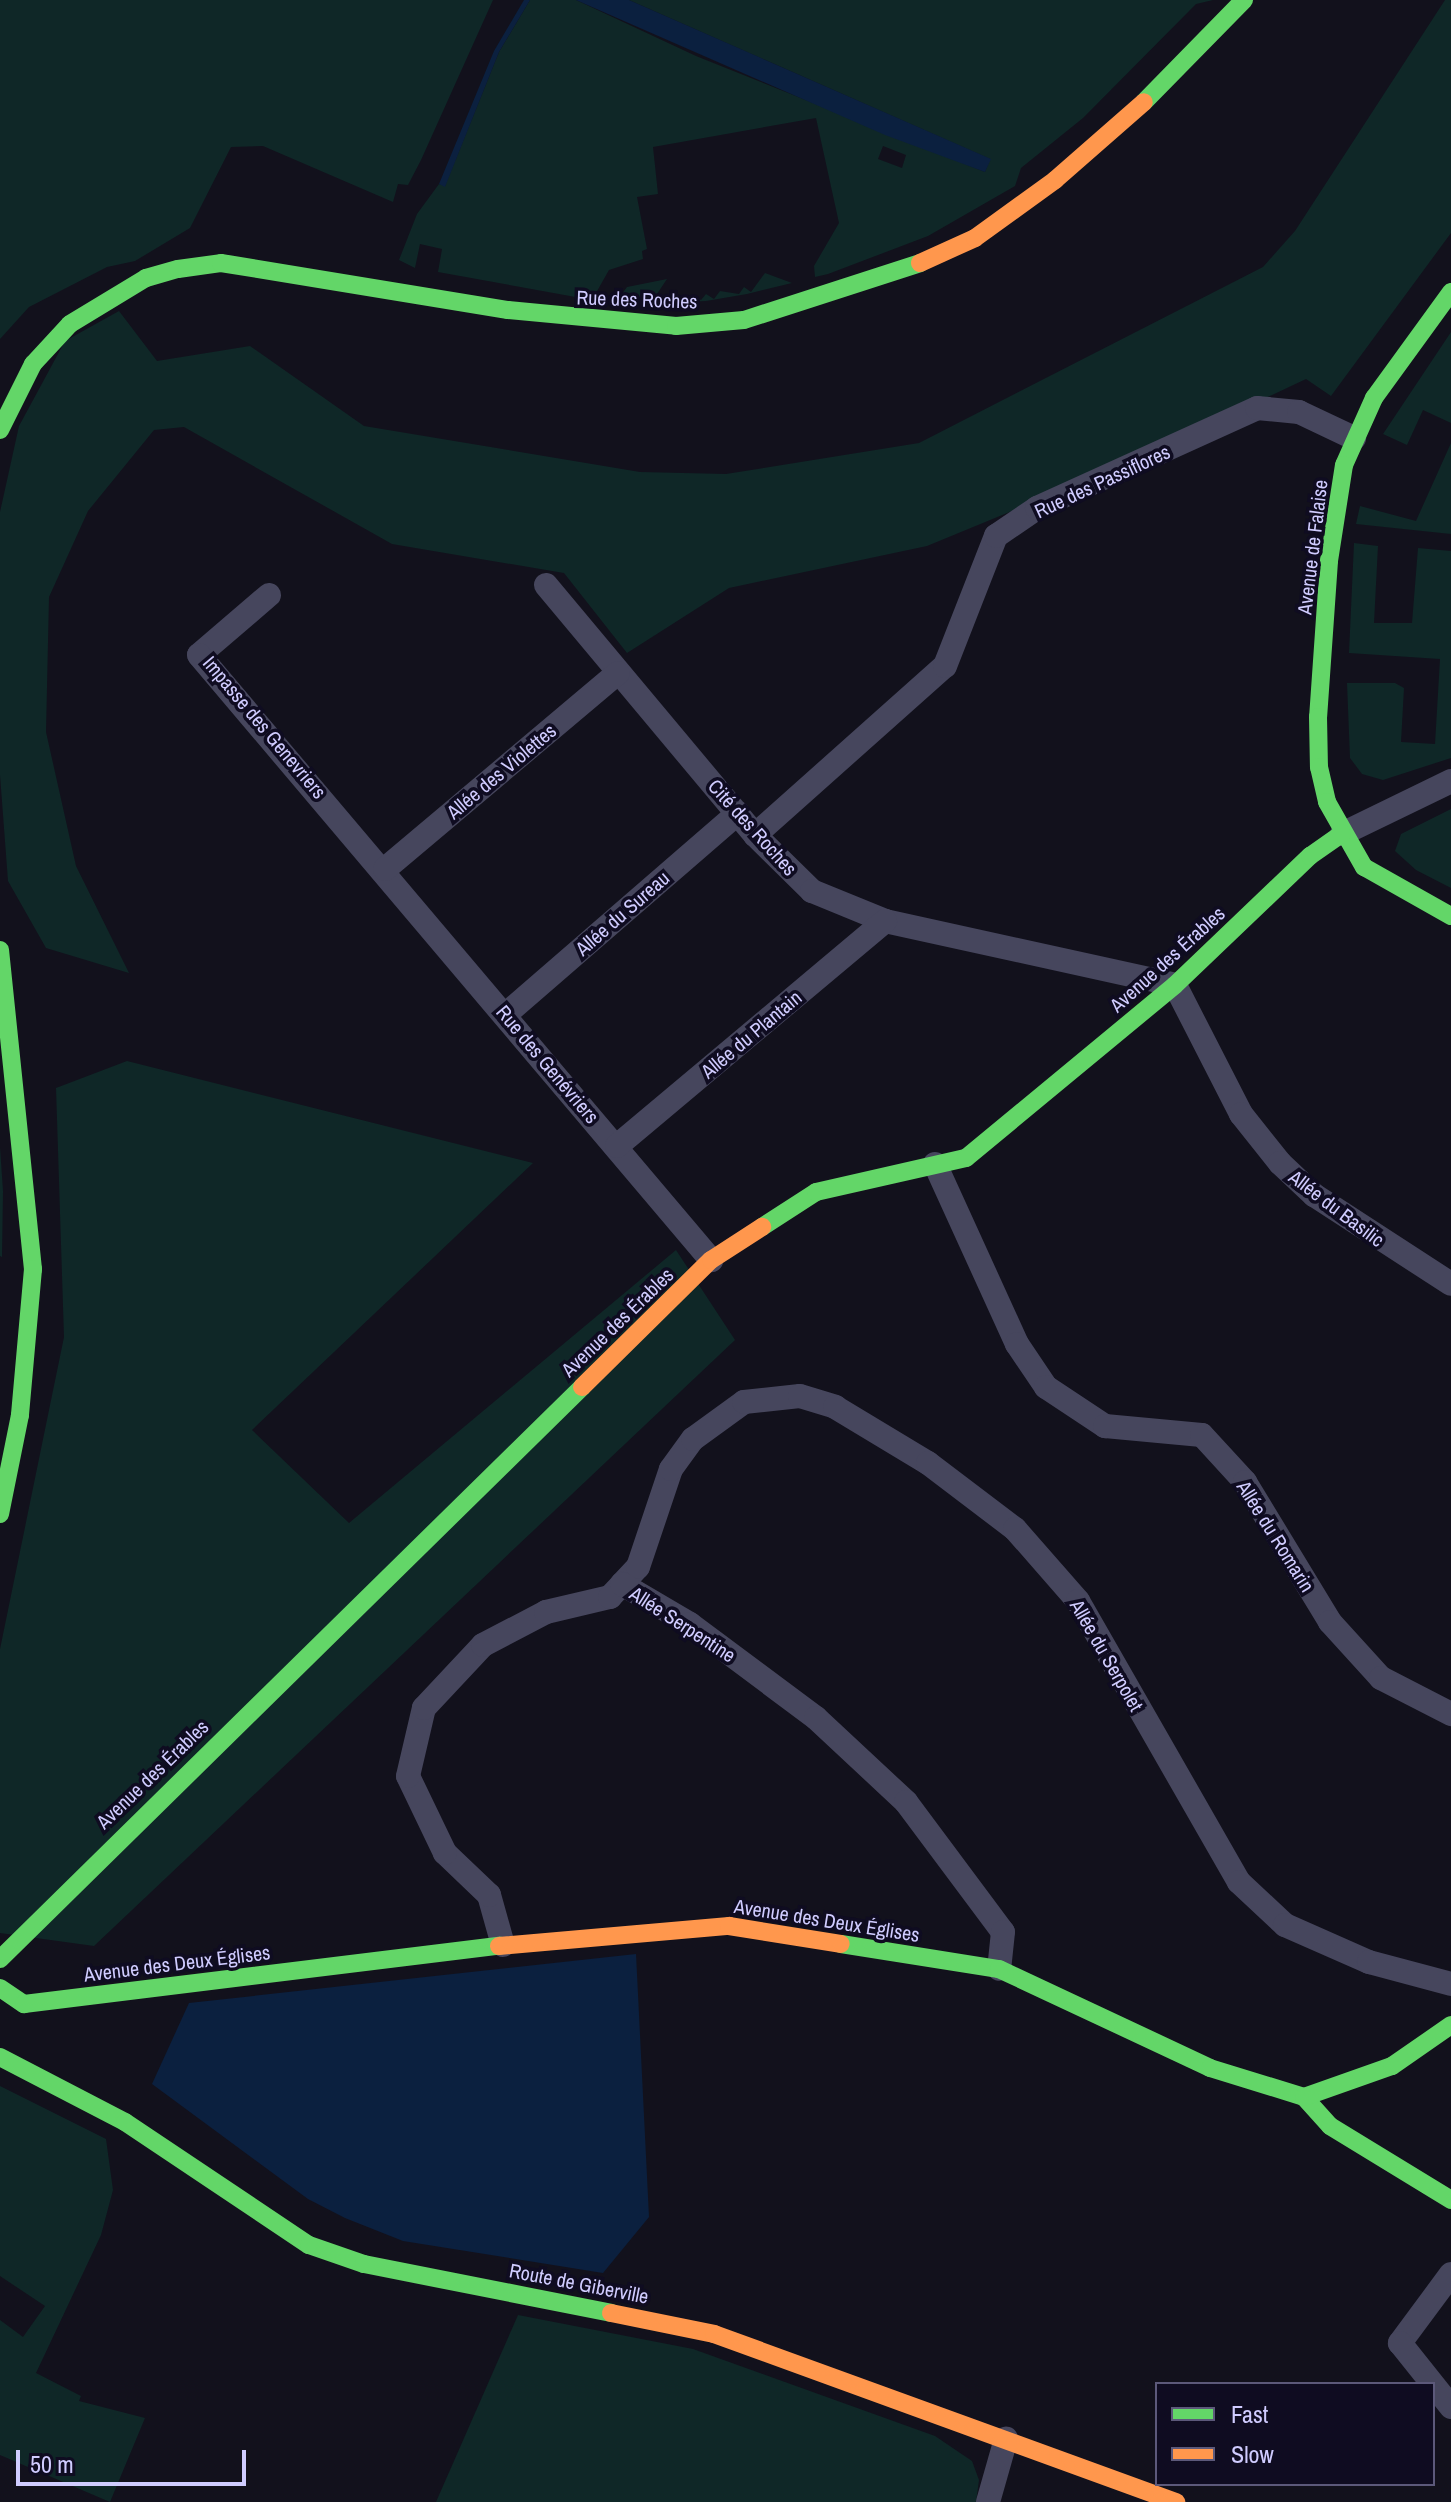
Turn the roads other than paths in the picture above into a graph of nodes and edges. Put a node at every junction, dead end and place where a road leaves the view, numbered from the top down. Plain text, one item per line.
1 (1244, 0) edge
2 (1451, 292) edge
3 (0, 430) edge
4 (1354, 438) junction
5 (546, 585) dead end
6 (269, 595) dead end
7 (618, 673) junction
8 (1451, 781) edge
9 (738, 813) junction
10 (1342, 834) junction
11 (755, 835) junction
12 (385, 869) junction
13 (1451, 916) edge
14 (885, 921) junction
15 (0, 950) edge
16 (1175, 985) junction
17 (506, 1014) junction
18 (617, 1146) junction
19 (935, 1164) junction
20 (711, 1260) junction
21 (1451, 1284) edge
22 (0, 1514) edge
23 (622, 1584) junction
24 (1451, 1714) edge
25 (503, 1945) junction
26 (0, 1959) edge
27 (999, 1969) junction
28 (1451, 1984) edge
29 (0, 1988) edge
30 (1451, 2025) edge
31 (3, 2060) edge
32 (1304, 2097) junction
33 (1451, 2200) edge
34 (1451, 2274) edge
35 (1431, 2382) edge
36 (1435, 2387) edge
37 (1451, 2407) edge
38 (1006, 2439) junction
39 (988, 2502) edge
40 (1176, 2502) edge

1 - 3 street, Rue des Roches
2 - 4 street, Avenue de Falaise
4 - 10 street, Avenue de Falaise
4 - 11 street, Rue des Passiflores
5 - 7 street, Cité des Roches
6 - 12 street, Impasse des Genevriers
7 - 9 street, Cité des Roches
7 - 12 street, Allée des Violettes
8 - 10 street
9 - 11 street, Cité des Roches
9 - 17 street, Allée du Sureau
10 - 13 street, Avenue de Falaise
10 - 16 street, Avenue des Érables
11 - 14 street, Cité des Roches
12 - 17 street, Rue des Genévriers
14 - 16 street, Cité des Roches
14 - 18 street, Allée du Plantain
15 - 22 street
16 - 19 street, Avenue des Érables
16 - 21 street, Allée du Basilic
17 - 18 street, Rue des Genévriers
18 - 20 street, Rue des Genévriers
19 - 20 street, Avenue des Érables
19 - 24 street, Allée du Romarin
20 - 26 street, Avenue des Érables
23 - 25 street, Allée Serpentine
23 - 27 street, Allée Serpentine
23 - 28 street, Allée du Serpolet
25 - 27 street, Avenue des Deux Églises
25 - 29 street, Avenue des Deux Églises
27 - 32 street, Avenue des Deux Églises
30 - 32 street
31 - 38 street, Route de Giberville
32 - 33 street
34 - 35 street
36 - 37 street
38 - 39 street
38 - 40 street, Route de Giberville

